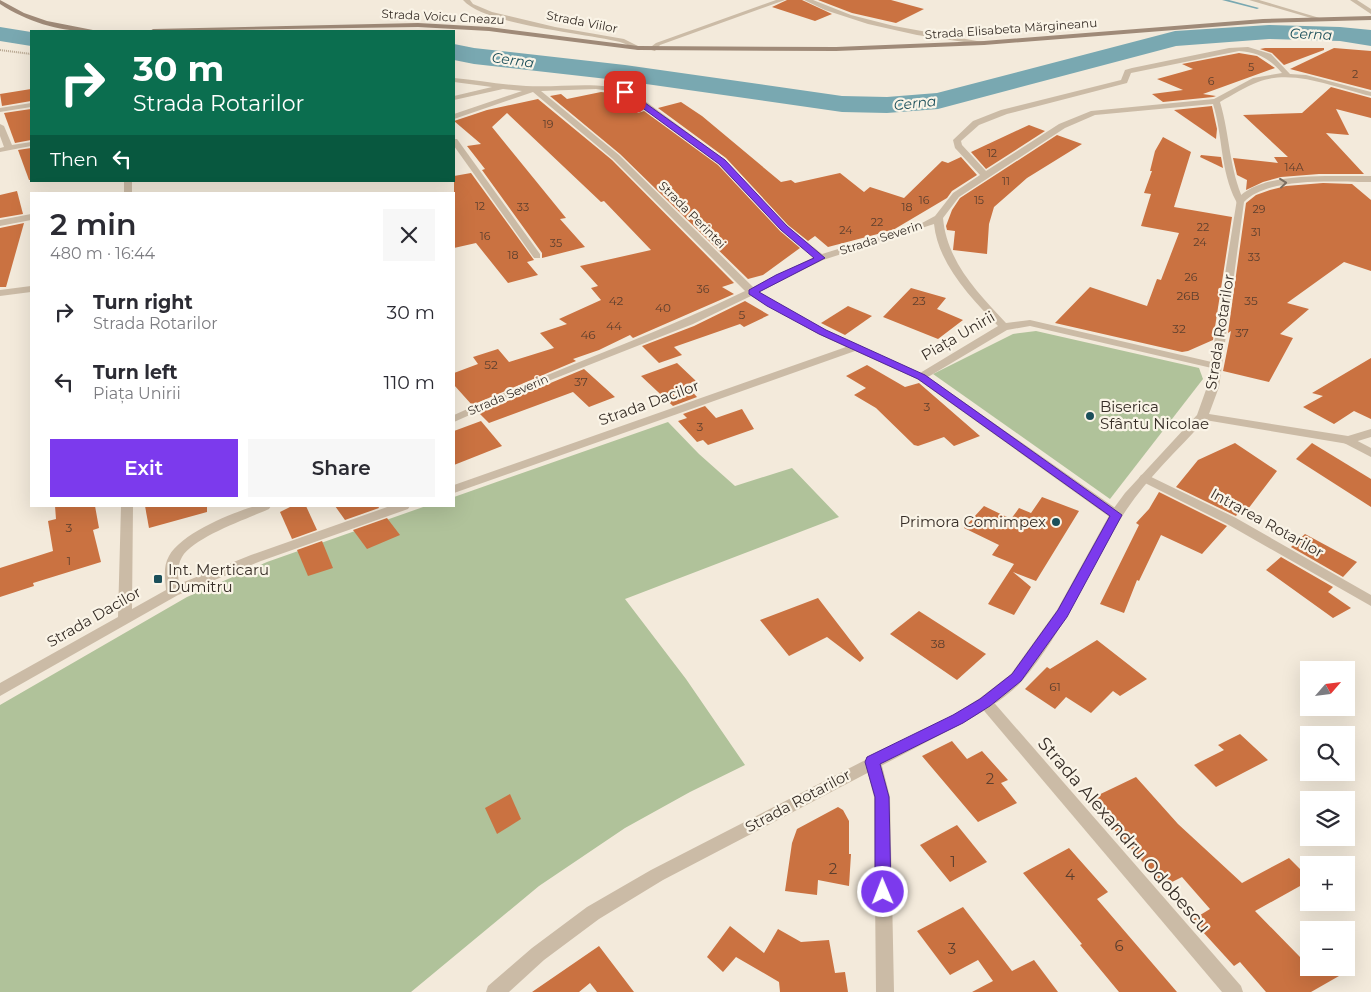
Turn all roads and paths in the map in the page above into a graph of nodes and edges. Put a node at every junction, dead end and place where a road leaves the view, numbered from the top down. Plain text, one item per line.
1 (466, 0) edge
2 (782, 0) edge
3 (807, 0) edge
4 (1252, 0) edge
5 (1353, 0) edge
6 (0, 1) edge
7 (1371, 12) edge
8 (1371, 18) edge
9 (1320, 19) junction
10 (84, 30) edge
11 (187, 30) edge
12 (984, 43) junction
13 (638, 48) junction
14 (652, 49) junction
15 (0, 50) edge
16 (30, 54) edge
17 (1287, 74) junction
18 (455, 80) edge
19 (506, 86) junction
20 (534, 89) junction
21 (1371, 94) edge
22 (455, 98) edge
23 (1216, 101) junction
24 (30, 105) edge
25 (0, 110) edge
26 (455, 117) edge
27 (0, 126) edge
28 (455, 142) edge
29 (30, 144) edge
30 (4, 149) edge
31 (984, 175) junction
32 (1371, 179) edge
33 (1240, 201) junction
34 (30, 217) edge
35 (938, 218) junction
36 (0, 223) edge
37 (537, 256) dead end
38 (820, 258) junction
39 (30, 289) edge
40 (752, 292) junction
41 (0, 293) edge
42 (1004, 327) junction
43 (854, 347) junction
44 (1216, 366) junction
45 (921, 377) junction
46 (1202, 416) junction
47 (455, 419) edge
48 (1371, 433) edge
49 (1348, 440) junction
50 (1371, 453) edge
51 (1145, 478) junction
52 (455, 489) edge
53 (127, 507) edge
54 (263, 507) edge
55 (401, 507) edge
56 (1116, 515) junction
57 (173, 592) junction
58 (1371, 601) edge
59 (125, 617) junction
60 (0, 690) edge
61 (985, 702) junction
62 (872, 762) junction
63 (495, 992) edge
64 (885, 992) edge
65 (1234, 992) edge

1 - 13 street, Strada Viilor
2 - 14 street, Strada Voicu Cneazu
3 - 12 street
4 - 9 street
5 - 7 street
6 - 10 main road
8 - 9 main road, Strada Elisabeta Mărgineanu
9 - 12 main road, Strada Elisabeta Mărgineanu
11 - 13 main road, Strada Voicu Cneazu
12 - 14 main road, Strada Elisabeta Mărgineanu
13 - 14 main road, Strada Voicu Cneazu
15 - 16 path
17 - 21 street
17 - 23 street
17 - 31 street
18 - 19 street
19 - 20 street
19 - 22 street
20 - 26 street
20 - 38 street
20 - 40 street, Strada Perintei
23 - 31 street, Strada Severin
23 - 33 street
24 - 25 street
27 - 30 street
28 - 37 street
29 - 30 street
31 - 35 street, Strada Severin
33 -> 32 street
33 - 44 street, Strada Rotarilor
34 - 36 street
35 - 38 street, Strada Severin
35 - 42 street
38 - 40 street, Strada Severin
39 - 41 street
40 - 43 street, Strada Perintei
40 - 47 street, Strada Severin
42 - 44 street, Piața Unirii
42 - 45 street, Piața Unirii
43 - 45 street, Strada Perintei
43 - 52 street, Strada Dacilor
44 - 46 street, Strada Rotarilor
45 - 56 street, Piața Unirii
46 - 49 street
46 - 51 street, Strada Rotarilor
48 - 49 street
49 - 50 street
51 - 56 street, Strada Rotarilor
51 - 58 street, Intrarea Rotarilor
53 - 59 street
54 - 57 street
55 - 57 street, Strada Dacilor
56 - 61 street, Strada Rotarilor
57 - 59 street, Strada Dacilor
59 - 60 street, Strada Dacilor
61 - 62 street, Strada Rotarilor
61 - 65 street, Strada Alexandru Odobescu
62 - 63 street, Strada Rotarilor
62 - 64 street

